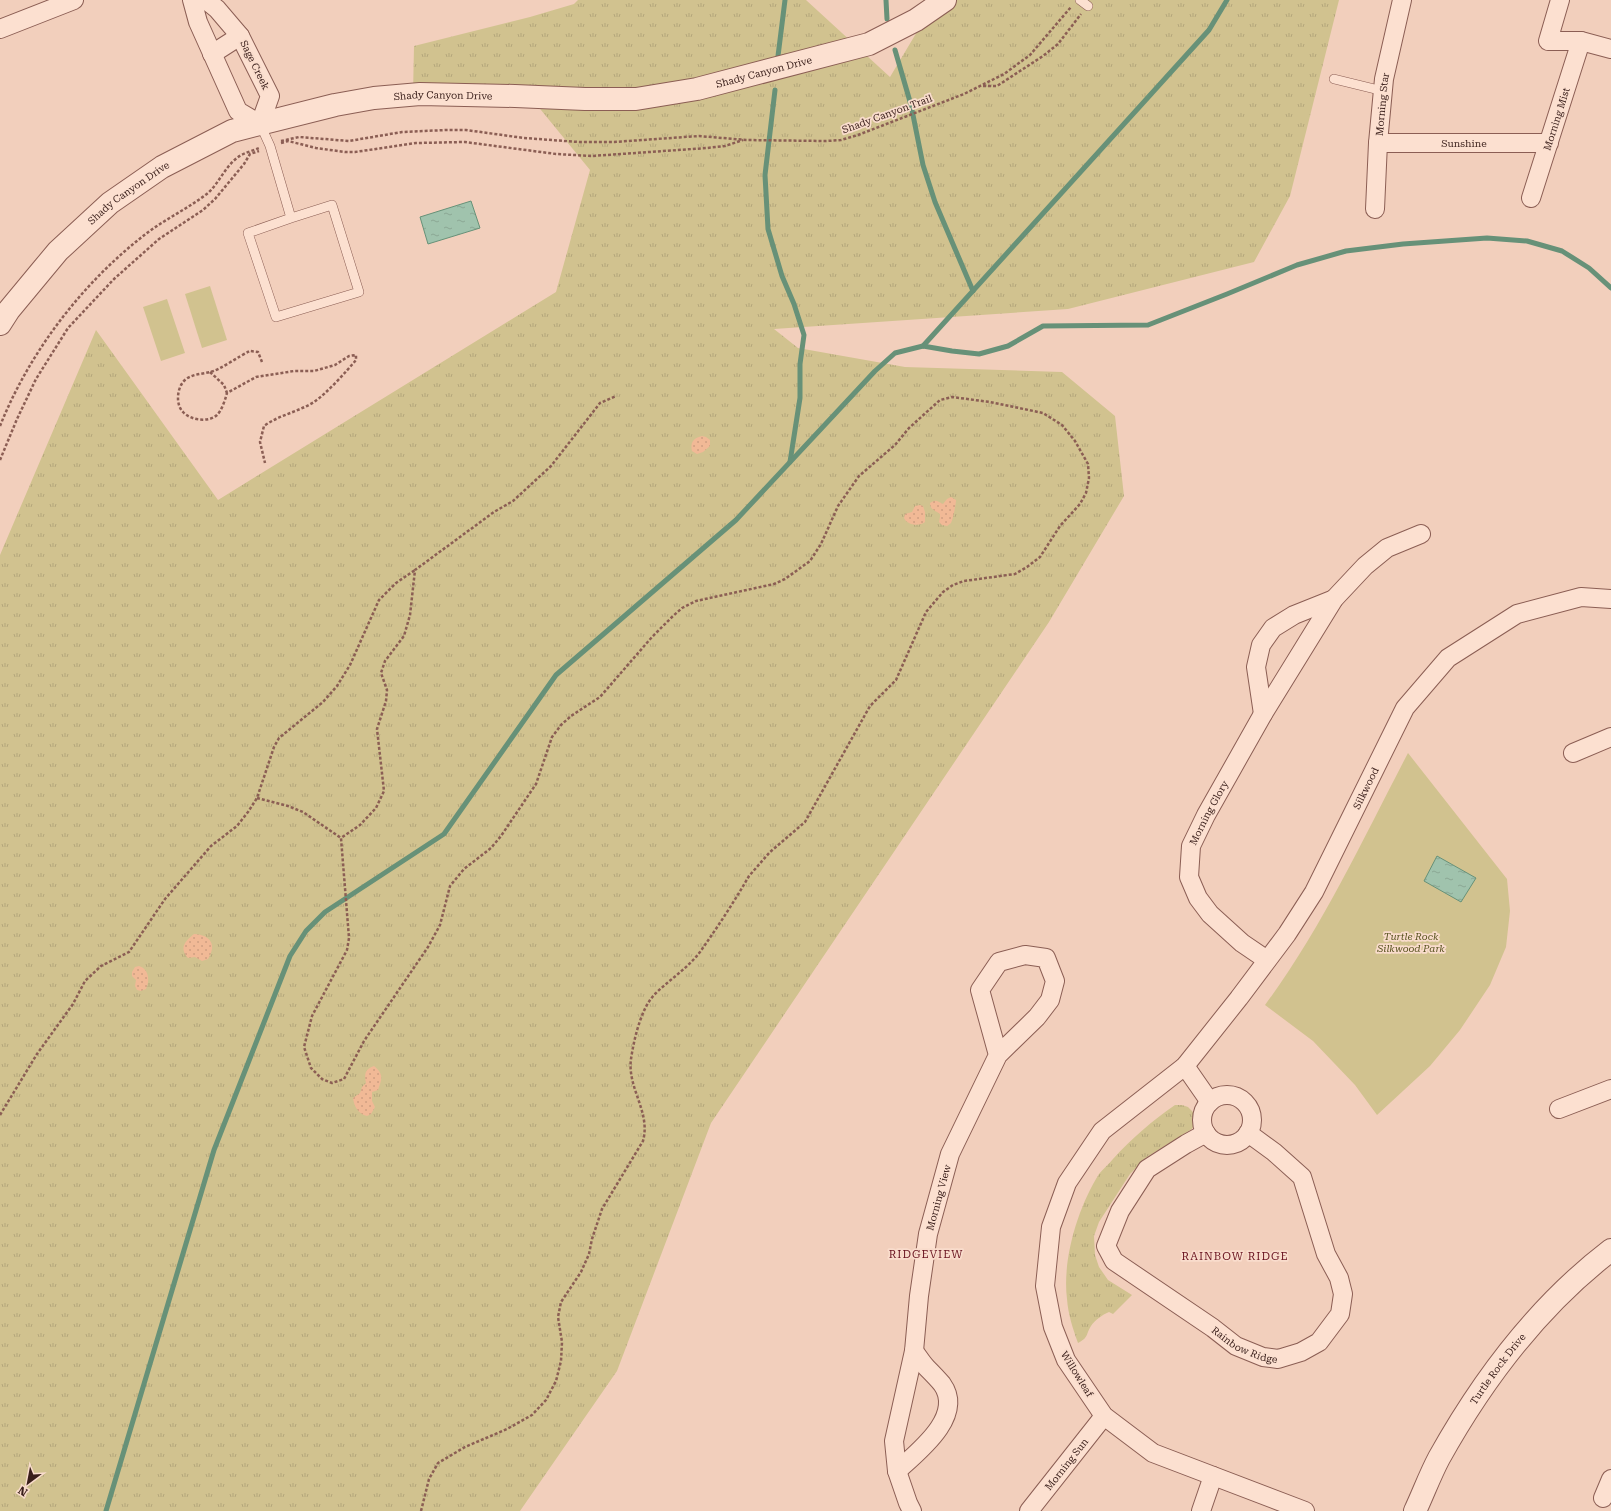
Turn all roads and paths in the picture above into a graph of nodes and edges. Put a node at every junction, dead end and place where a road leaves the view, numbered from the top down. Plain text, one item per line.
1 (74, 0) edge
2 (192, 0) edge
3 (206, 0) edge
4 (944, 0) edge
5 (1402, 0) edge
6 (1560, 0) edge
7 (1076, 3) edge
8 (1088, 6) joint
9 (0, 29) edge
10 (240, 36) junction
11 (1581, 41) junction
12 (1611, 49) edge
13 (212, 54) junction
14 (1334, 80) dead end
15 (983, 86) junction
16 (1383, 91) junction
17 (260, 124) junction
18 (746, 140) dead end
19 (1378, 143) junction
20 (1549, 143) junction
21 (1531, 198) dead end
22 (1375, 210) dead end
23 (291, 218) junction
24 (0, 324) edge
25 (262, 362) dead end
26 (210, 372) junction
27 (227, 393) junction
28 (616, 396) dead end
29 (265, 463) dead end
30 (1421, 534) dead end
31 (415, 570) junction
32 (1334, 599) junction
33 (1611, 599) edge
34 (1263, 714) junction
35 (1609, 742) edge
36 (1573, 753) dead end
37 (257, 798) junction
38 (341, 838) junction
39 (1267, 960) junction
40 (998, 1055) junction
41 (1185, 1066) junction
42 (1611, 1089) edge
43 (1210, 1102) junction
44 (1559, 1109) dead end
45 (0, 1115) edge
46 (1206, 1133) junction
47 (1248, 1134) junction
48 (1611, 1250) edge
49 (914, 1351) junction
50 (1104, 1416) junction
51 (897, 1471) junction
52 (1213, 1476) junction
53 (1611, 1479) edge
54 (1603, 1498) dead end
55 (420, 1511) edge
56 (912, 1511) edge
57 (1029, 1511) edge
58 (1201, 1511) edge
59 (1305, 1511) edge
60 (1415, 1511) edge

1 - 9 street
2 - 13 street
3 - 10 street, Sage Creek
4 - 17 street, Shady Canyon Drive
5 - 16 street, Morning Star
6 - 11 street
7 - 8 lane
7 - 15 path, Shady Canyon Trail
8 - 15 path, Shady Canyon Trail
10 - 13 street, Sage Creek
10 - 17 street, Sage Creek
11 - 12 street
11 - 20 street, Morning Mist
13 - 17 street
14 - 16 lane
15 - 18 path, Shady Canyon Trail
16 - 19 street, Morning Star
17 - 23 lane
17 - 24 street, Shady Canyon Drive
19 - 20 street, Sunshine
19 - 22 street, Morning Star
20 - 21 street, Morning Mist
23 - 23 lane
25 - 26 path
26 - 27 path
26 - 27 path
27 - 29 path
28 - 31 path
30 - 32 street, Morning Glory
31 - 37 path
31 - 38 path
32 - 34 street, Morning Glory
32 - 34 street, Morning Glory
33 - 39 street, Silkwood
34 - 39 street, Morning Glory
35 - 36 street
37 - 38 path
37 - 45 path
38 - 55 path
39 - 41 street, Silkwood
40 - 40 street, Morning View
40 - 49 street, Morning View
41 - 43 street
41 - 50 street, Willowleaf
42 - 44 street
43 - 46 street
43 - 47 street
46 - 47 street
46 - 47 street, Rainbow Ridge
48 - 60 street, Turtle Rock Drive
49 - 51 street, Morning View
49 - 51 street
50 - 52 street, Willowleaf
50 - 57 street, Morning Sun
51 - 56 street, Morning View
52 - 58 street
52 - 59 street, Willowleaf
53 - 54 street

